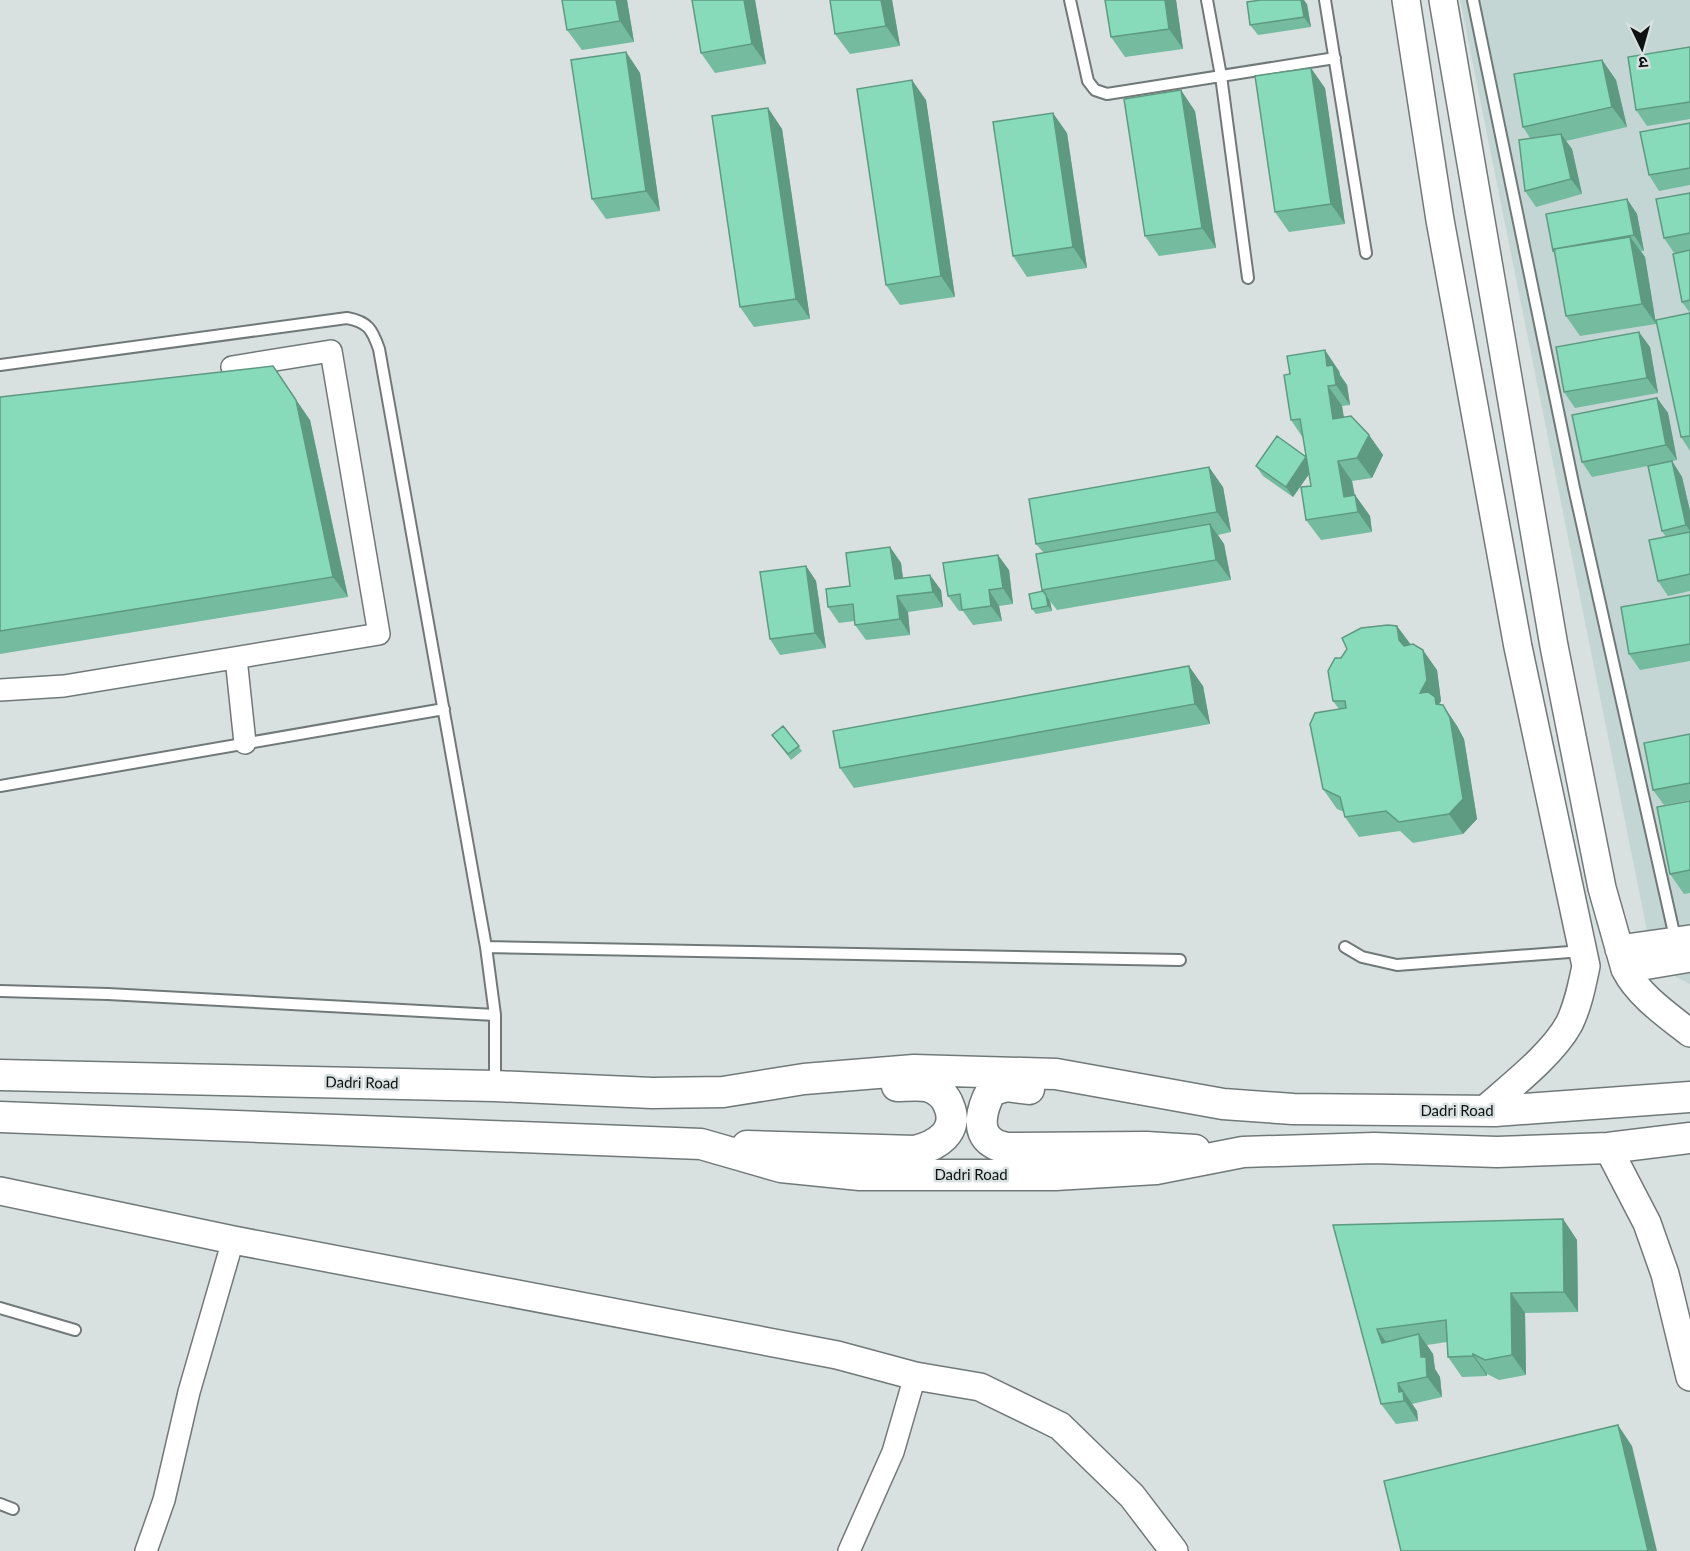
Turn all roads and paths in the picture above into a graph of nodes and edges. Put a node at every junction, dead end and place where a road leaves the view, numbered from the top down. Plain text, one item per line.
1 (1070, 0) edge
2 (1207, 0) edge
3 (1325, 0) edge
4 (1406, 0) edge
5 (1443, 0) edge
6 (1473, 0) edge
7 (1335, 58) junction
8 (1221, 76) junction
9 (1366, 253) dead end
10 (1248, 278) dead end
11 (0, 365) edge
12 (232, 367) dead end
13 (236, 658) junction
14 (0, 690) edge
15 (444, 709) junction
16 (245, 743) junction
17 (0, 786) edge
18 (1593, 842) junction
19 (1562, 848) junction
20 (486, 947) junction
21 (1345, 947) dead end
22 (1684, 949) edge
23 (1583, 951) junction
24 (1622, 959) junction
25 (1180, 960) dead end
26 (0, 991) edge
27 (495, 1016) junction
28 (1690, 1033) edge
29 (0, 1075) edge
30 (495, 1086) junction
31 (723, 1092) junction
32 (1690, 1097) edge
33 (1223, 1104) junction
34 (1483, 1111) junction
35 (0, 1117) edge
36 (1690, 1138) edge
37 (701, 1144) junction
38 (1608, 1148) junction
39 (1243, 1152) junction
40 (0, 1191) edge
41 (233, 1240) junction
42 (0, 1308) edge
43 (75, 1330) dead end
44 (915, 1376) junction
45 (1690, 1377) edge
46 (0, 1504) edge
47 (13, 1509) dead end
48 (146, 1551) edge
49 (849, 1551) edge
50 (1174, 1551) edge

1 - 8 lane
2 - 8 lane
3 - 7 lane
4 - 19 street
5 - 18 street
6 - 22 lane
7 - 8 lane
7 - 9 lane
8 - 10 lane
11 - 15 lane
12 - 13 street
13 - 14 street
13 - 16 street
15 - 16 lane
15 - 20 lane
16 - 17 lane
18 - 19 street
18 - 24 street
19 - 23 street
20 - 25 lane
20 - 27 lane
21 - 23 lane
22 - 24 street
23 - 34 street
24 - 28 street
26 - 27 lane
27 - 30 lane
29 - 30 main road, Dadri Road
30 - 31 main road, Dadri Road
31 - 33 main road, Dadri Road
31 - 37 main road, Dadri Road
32 - 34 main road, Dadri Road
33 - 34 main road, Dadri Road
33 - 39 main road, Dadri Road
35 - 37 main road, Dadri Road
36 - 38 main road, Dadri Road
37 - 39 main road, Dadri Road
38 - 39 main road, Dadri Road
38 - 45 street
40 - 41 street
41 - 44 street
41 - 48 street
42 - 43 lane
44 - 49 street
44 - 50 street
46 - 47 lane

